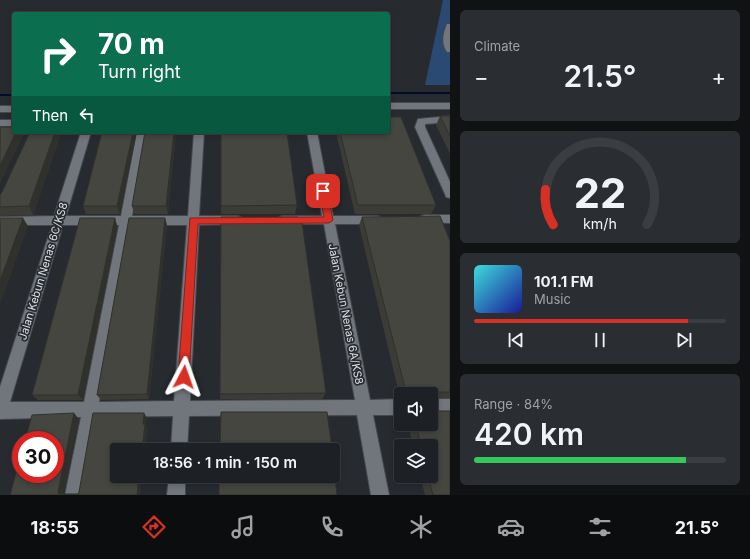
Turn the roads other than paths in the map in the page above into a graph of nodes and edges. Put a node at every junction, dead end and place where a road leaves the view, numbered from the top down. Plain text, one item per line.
1 (450, 26) edge
2 (450, 50) edge
3 (390, 106) edge
4 (450, 106) edge
5 (0, 109) edge
6 (12, 109) edge
7 (450, 119) edge
8 (0, 123) edge
9 (12, 123) edge
10 (85, 134) edge
11 (142, 134) edge
12 (199, 134) edge
13 (312, 134) edge
14 (450, 194) edge
15 (450, 219) edge
16 (249, 220) edge
17 (273, 220) edge
18 (329, 220) junction
19 (389, 220) edge
20 (412, 220) edge
21 (0, 221) edge
22 (58, 221) junction
23 (125, 221) junction
24 (194, 221) junction
25 (364, 407) junction
26 (394, 407) edge
27 (438, 407) edge
28 (450, 407) edge
29 (182, 408) junction
30 (89, 409) junction
31 (0, 410) edge
32 (180, 443) edge
33 (177, 483) edge
34 (74, 495) edge
35 (176, 495) edge
36 (380, 495) edge

1 - 2 street
3 - 4 street
5 - 6 street
7 - 14 street
8 - 9 street
10 - 22 street, Jalan Kebun Nenas 6C/KS8
11 - 23 street
12 - 24 street
13 - 18 street, Jalan Kebun Nenas 6A/KS8
15 - 20 street
16 - 24 street
17 - 18 street
18 - 19 street
18 - 25 street, Jalan Kebun Nenas 6A/KS8
21 - 22 street
22 - 23 street
22 - 31 street, Jalan Kebun Nenas 6C/KS8
23 - 24 street
23 - 30 street
24 - 29 street
25 - 26 street
25 - 29 street
25 - 36 street, Jalan Kebun Nenas 6A/KS8
27 - 28 street
29 - 30 street
29 - 32 street
30 - 31 street
30 - 34 street
33 - 35 street

